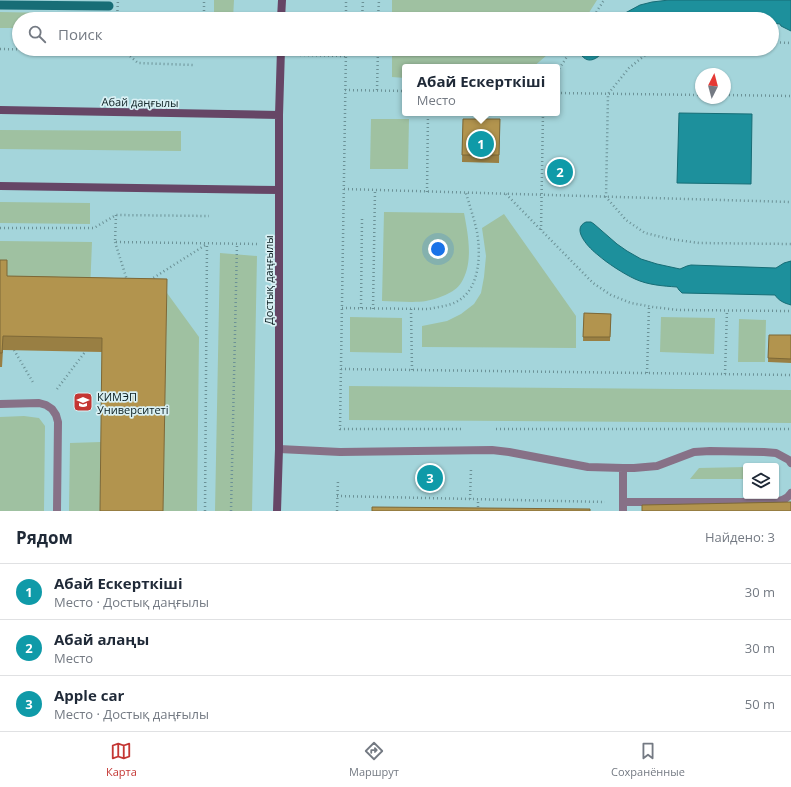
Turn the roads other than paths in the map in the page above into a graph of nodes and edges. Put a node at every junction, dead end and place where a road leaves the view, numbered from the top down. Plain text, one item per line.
1 (282, 0) edge
2 (281, 12) edge
3 (281, 56) edge
4 (0, 110) edge
5 (280, 116) junction
6 (0, 186) edge
7 (279, 190) junction
8 (0, 404) edge
9 (279, 449) junction
10 (791, 463) edge
11 (623, 468) junction
12 (791, 493) edge
13 (623, 507) edge
14 (57, 511) edge
15 (277, 511) edge

1 - 2 main road
3 - 5 main road, Достық даңғылы
4 - 5 main road, Абай даңғылы
5 - 7 main road, Достық даңғылы
6 - 7 main road
7 - 9 main road, Достық даңғылы
8 - 14 lane
9 - 11 lane
9 - 15 main road, Достық даңғылы
10 - 11 lane
11 - 13 lane
12 - 13 lane

